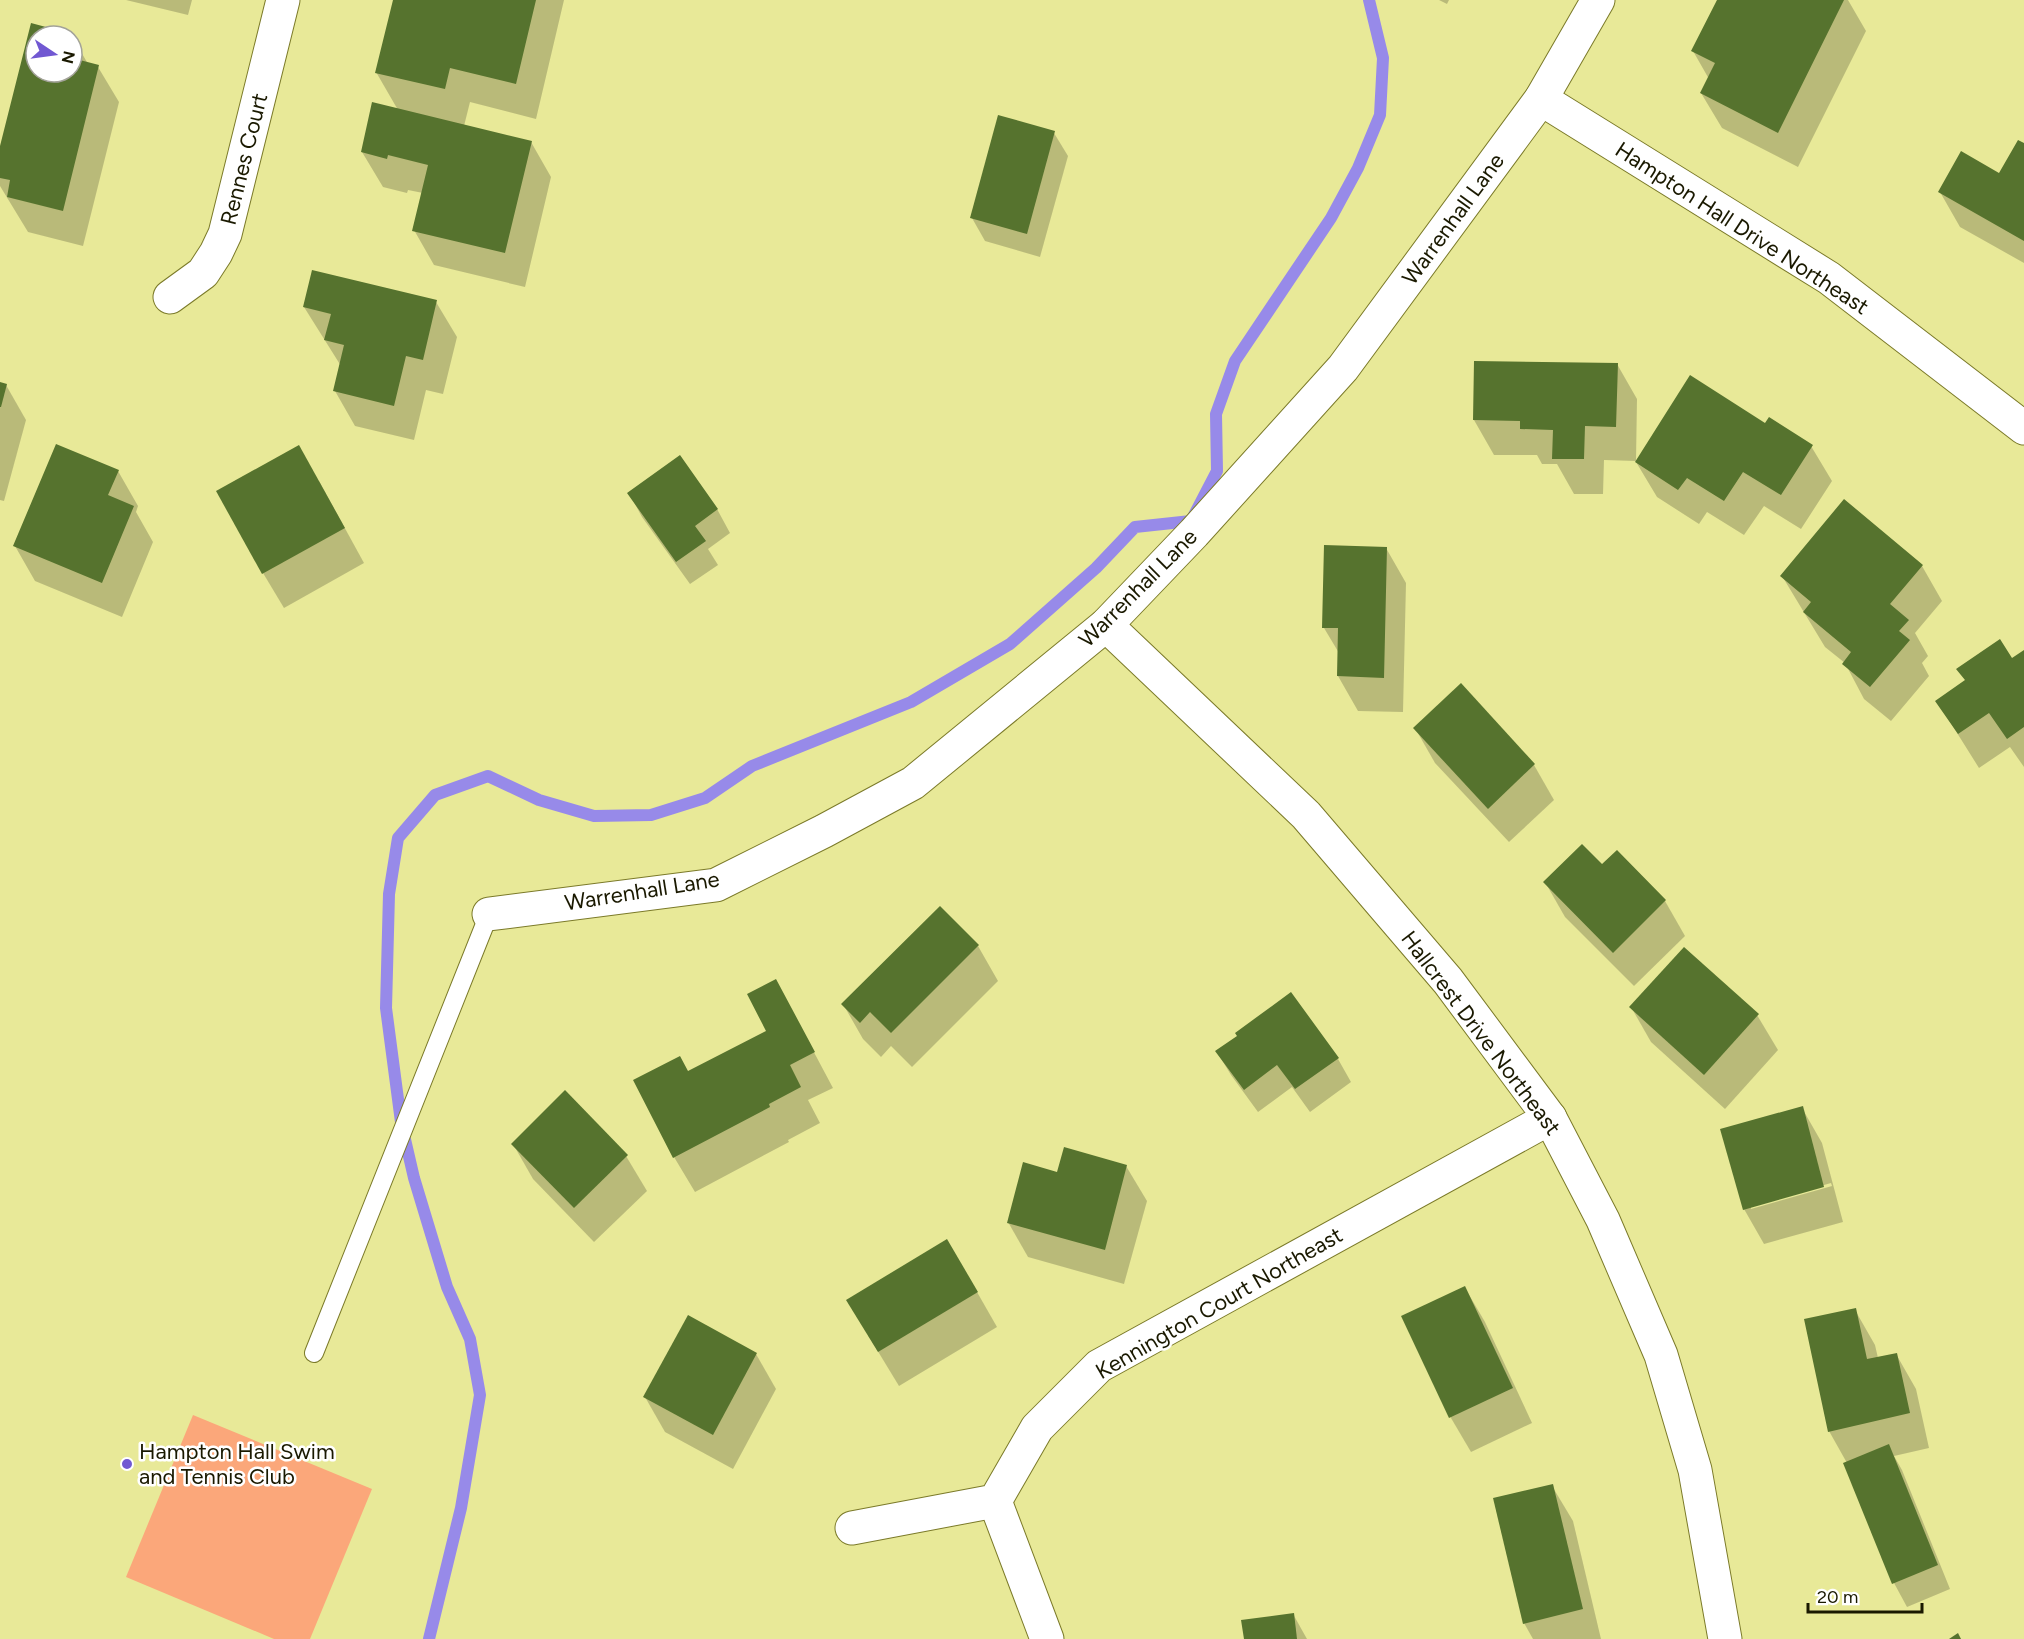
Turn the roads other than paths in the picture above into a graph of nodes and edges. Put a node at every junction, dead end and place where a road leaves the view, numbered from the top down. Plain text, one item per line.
1 (284, 0) edge
2 (1598, 0) edge
3 (1541, 99) junction
4 (170, 297) dead end
5 (2024, 428) edge
6 (1106, 625) junction
7 (489, 914) joint
8 (1550, 1118) junction
9 (314, 1353) dead end
10 (995, 1501) junction
11 (852, 1528) dead end
12 (1047, 1639) edge
13 (1725, 1639) edge

1 - 4 street, Rennes Court
2 - 3 street, Warrenhall Lane
3 - 5 street, Hampton Hall Drive Northeast
3 - 6 street, Warrenhall Lane
6 - 7 street, Warrenhall Lane
6 - 8 street, Hallcrest Drive Northeast
7 - 9 lane
8 - 10 street, Kennington Court Northeast
8 - 13 street, Hallcrest Drive Northeast
10 - 11 street
10 - 12 street

